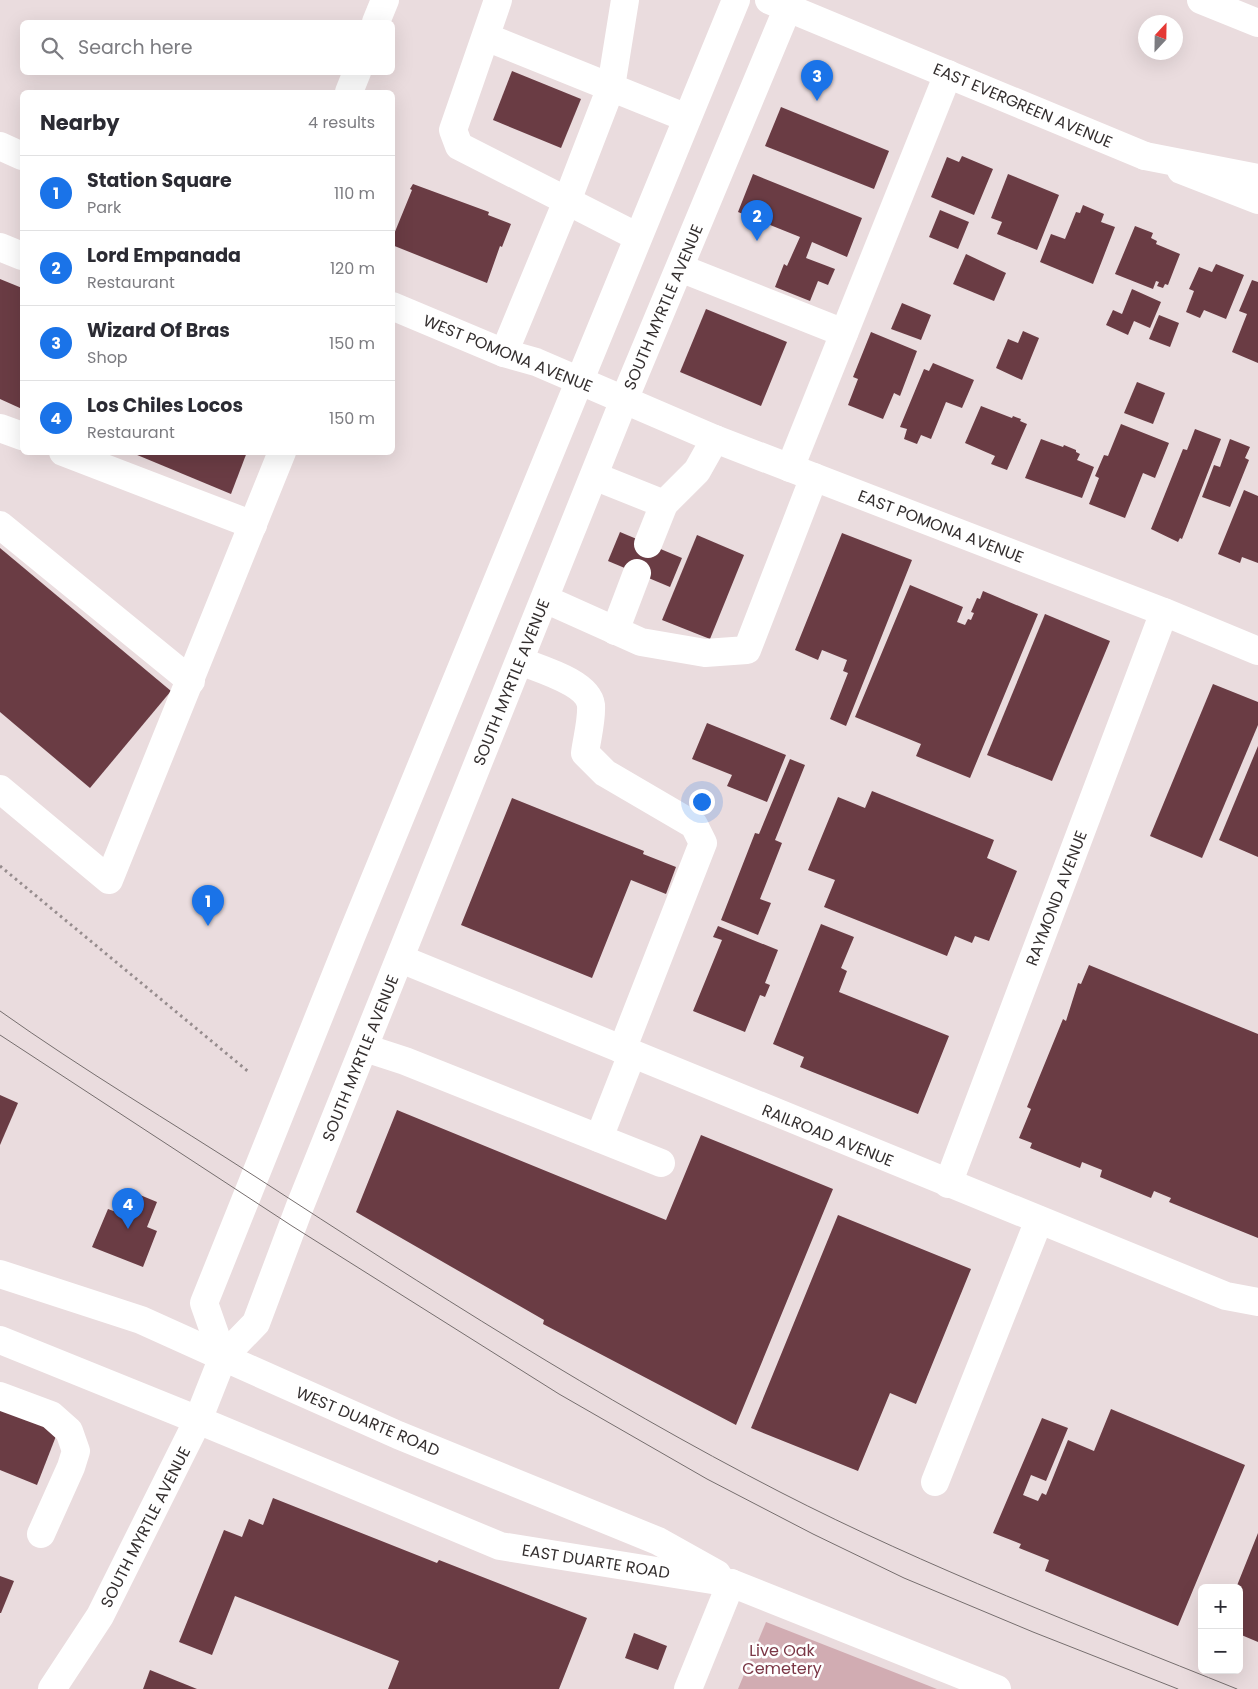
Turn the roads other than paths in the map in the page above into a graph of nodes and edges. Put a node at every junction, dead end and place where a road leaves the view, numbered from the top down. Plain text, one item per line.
1 (385, 0) edge
2 (498, 0) edge
3 (625, 0) edge
4 (736, 0) edge
5 (1201, 0) edge
6 (783, 2) edge
7 (377, 20) edge
8 (1258, 23) edge
9 (486, 37) junction
10 (948, 74) junction
11 (356, 75) edge
12 (611, 87) junction
13 (350, 90) edge
14 (687, 118) junction
15 (0, 146) edge
16 (20, 155) edge
17 (1145, 156) junction
18 (1258, 178) edge
19 (1258, 200) edge
20 (567, 201) junction
21 (638, 237) junction
22 (0, 247) edge
23 (20, 255) edge
24 (680, 268) junction
25 (395, 307) edge
26 (844, 333) junction
27 (504, 353) junction
28 (579, 381) junction
29 (624, 400) junction
30 (0, 428) edge
31 (20, 435) edge
32 (715, 438) junction
33 (71, 455) edge
34 (281, 455) edge
35 (802, 473) junction
36 (594, 476) junction
37 (664, 504) junction
38 (0, 525) edge
39 (253, 525) junction
40 (648, 544) dead end
41 (637, 574) dead end
42 (545, 599) junction
43 (1164, 612) junction
44 (615, 631) junction
45 (1258, 651) edge
46 (520, 661) junction
47 (191, 681) junction
48 (0, 789) edge
49 (401, 959) junction
50 (365, 1048) junction
51 (627, 1052) junction
52 (599, 1138) junction
53 (661, 1163) dead end
54 (948, 1184) junction
55 (1039, 1220) junction
56 (0, 1274) edge
57 (1258, 1302) edge
58 (0, 1340) edge
59 (223, 1357) junction
60 (0, 1396) edge
61 (198, 1420) junction
62 (935, 1482) dead end
63 (41, 1534) dead end
64 (731, 1582) junction
65 (52, 1689) edge
66 (688, 1689) edge
67 (997, 1689) edge

1 - 7 main road
2 - 9 main road
3 - 12 main road
4 - 14 main road
5 - 8 main road
6 - 10 main road, EAST EVERGREEN AVENUE
6 - 24 main road, SOUTH MYRTLE AVENUE
9 - 12 main road
9 - 20 main road
10 - 17 main road, EAST EVERGREEN AVENUE
10 - 26 main road
11 - 13 main road
12 - 14 main road
12 - 20 main road
14 - 21 main road
15 - 16 main road
17 - 18 main road
17 - 19 main road, EAST EVERGREEN AVENUE
20 - 21 main road
20 - 27 main road
21 - 28 main road
22 - 23 main road
24 - 26 main road
24 - 29 main road, SOUTH MYRTLE AVENUE
25 - 27 main road, WEST POMONA AVENUE
26 - 35 main road
27 - 28 main road, WEST POMONA AVENUE
28 - 29 main road, WEST POMONA AVENUE
28 - 59 main road
29 - 32 main road, EAST POMONA AVENUE
29 - 36 main road, SOUTH MYRTLE AVENUE
30 - 31 main road
32 - 35 main road, EAST POMONA AVENUE
32 - 37 main road
33 - 39 main road
34 - 39 main road
35 - 43 main road, EAST POMONA AVENUE
35 - 44 main road
36 - 37 main road
36 - 42 main road, SOUTH MYRTLE AVENUE
37 - 40 main road
38 - 47 main road
39 - 47 main road
41 - 44 main road
42 - 44 main road
42 - 46 main road, SOUTH MYRTLE AVENUE
43 - 45 main road, EAST POMONA AVENUE
43 - 54 main road, RAYMOND AVENUE
46 - 49 main road, SOUTH MYRTLE AVENUE
46 - 51 main road
47 - 48 main road
49 - 50 main road, SOUTH MYRTLE AVENUE
49 - 51 main road, RAILROAD AVENUE
50 - 52 main road
50 - 59 main road, SOUTH MYRTLE AVENUE
51 - 52 main road
51 - 54 main road, RAILROAD AVENUE
52 - 53 main road
54 - 55 main road, RAILROAD AVENUE
55 - 57 main road, RAILROAD AVENUE
55 - 62 main road
56 - 59 main road, WEST DUARTE ROAD
58 - 61 main road
59 - 61 main road, SOUTH MYRTLE AVENUE
59 - 64 main road, WEST DUARTE ROAD
60 - 63 main road
61 - 64 main road, EAST DUARTE ROAD
61 - 65 main road, SOUTH MYRTLE AVENUE
64 - 66 main road
64 - 67 main road, EAST DUARTE ROAD

